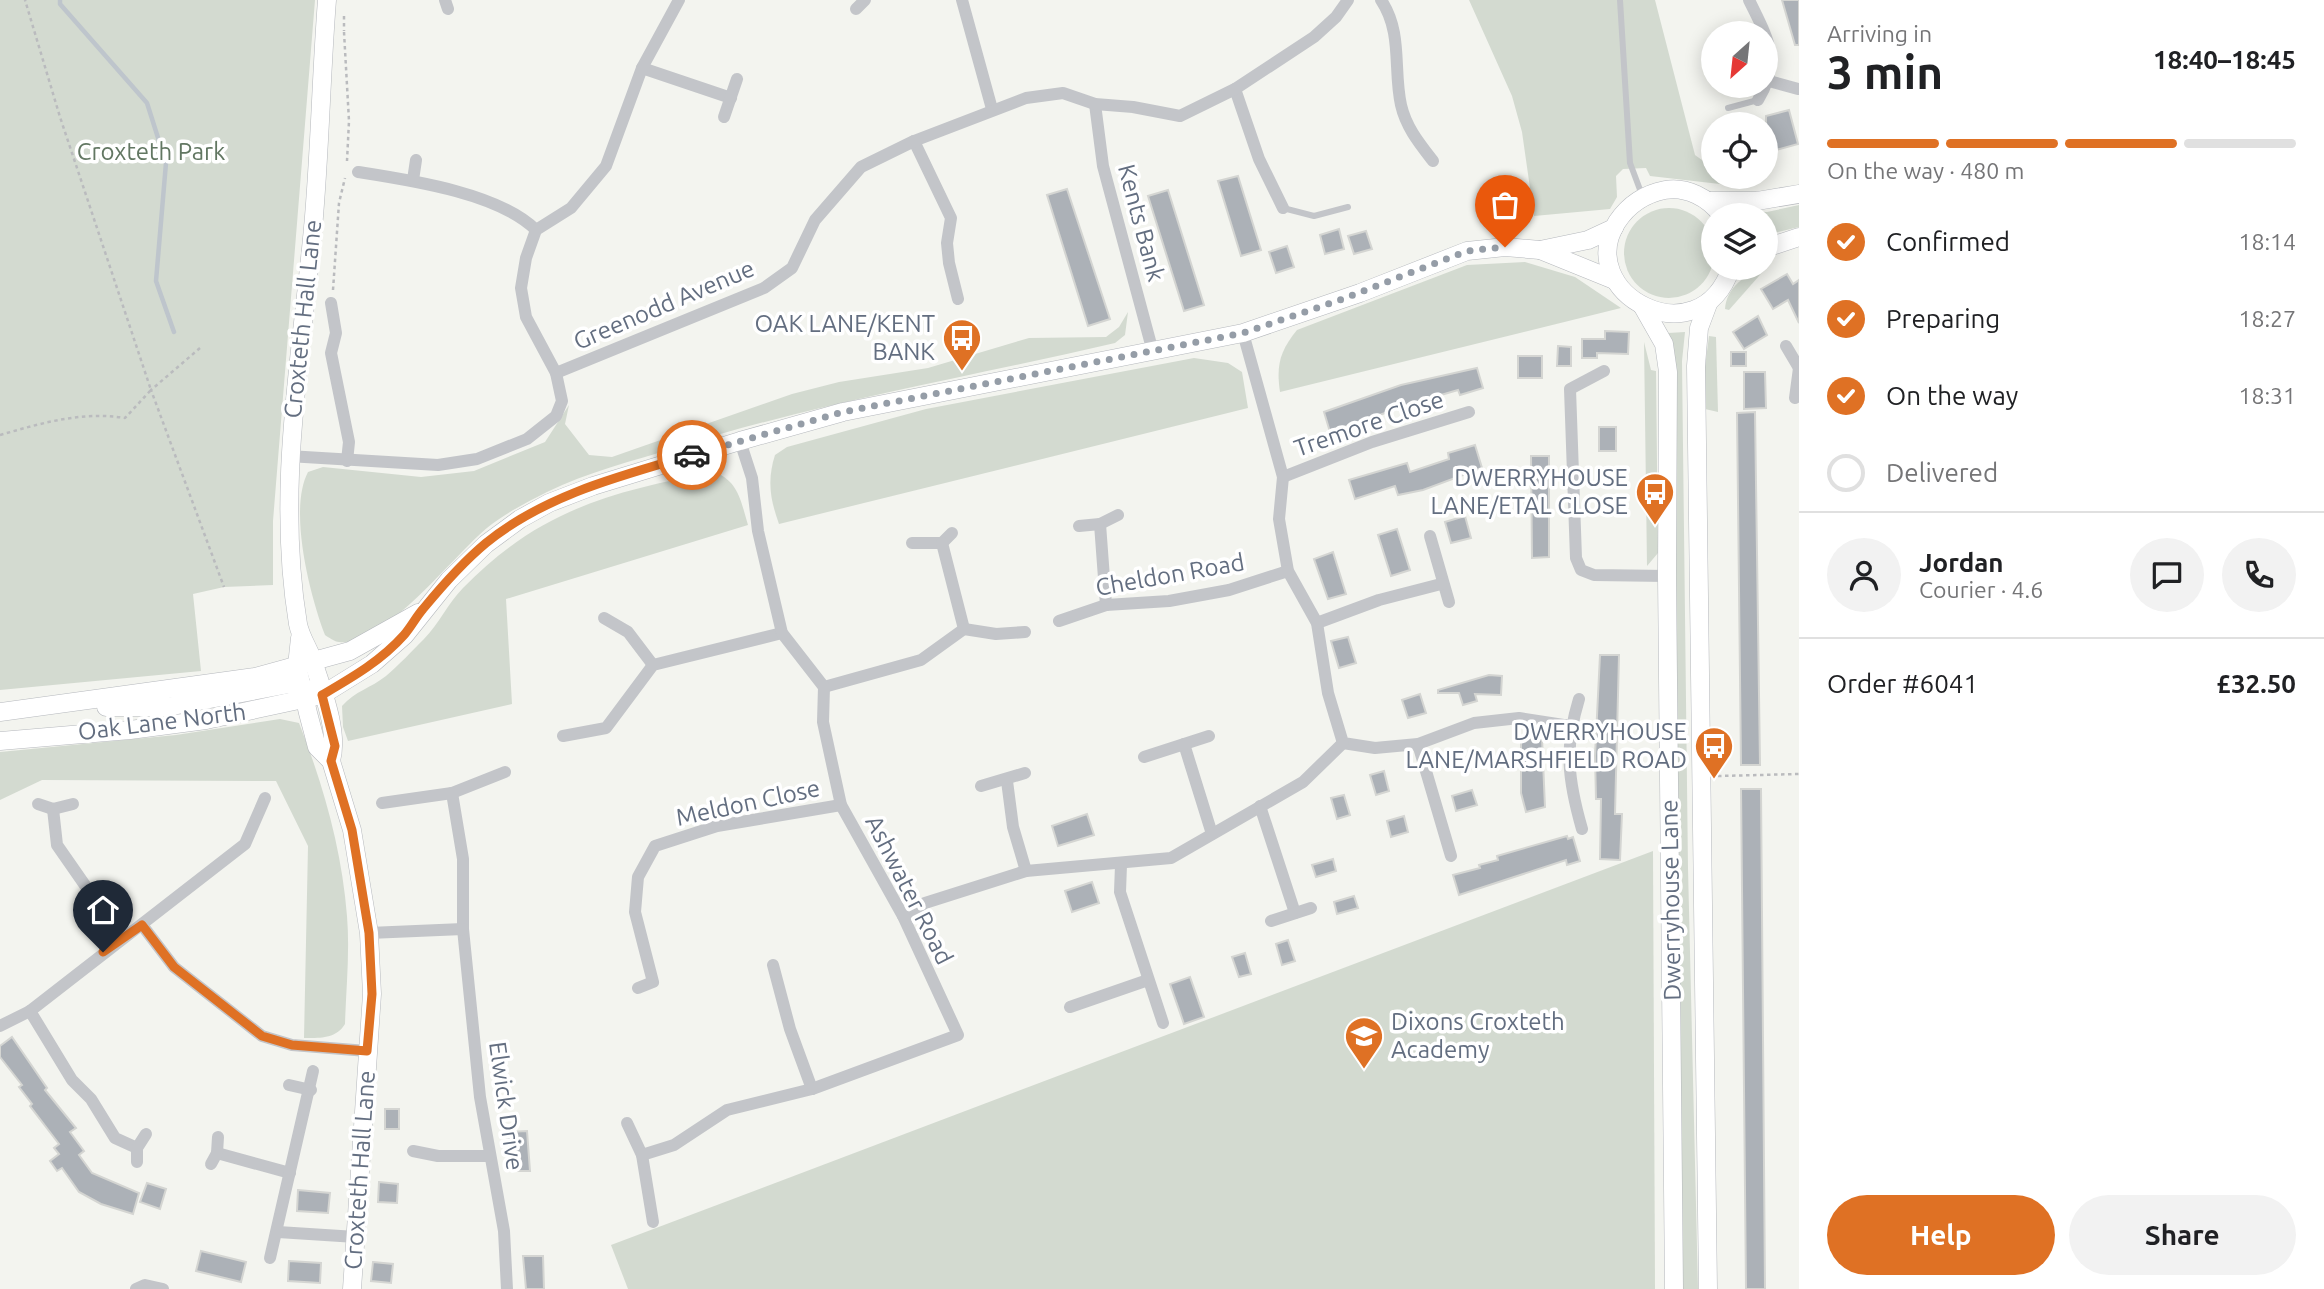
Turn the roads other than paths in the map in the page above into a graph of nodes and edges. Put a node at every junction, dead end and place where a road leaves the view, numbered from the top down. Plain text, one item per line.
1 (327, 0) edge
2 (679, 0) edge
3 (962, 0) edge
4 (1348, 0) edge
5 (1381, 0) edge
6 (1619, 0) edge
7 (1749, 0) edge
8 (1758, 21) edge
9 (642, 68) junction
10 (737, 79) dead end
11 (1778, 83) edge
12 (1235, 89) junction
13 (1798, 89) edge
14 (731, 98) junction
15 (1758, 100) edge
16 (1095, 104) junction
17 (1728, 108) dead end
18 (992, 109) junction
19 (724, 117) dead end
20 (914, 141) junction
21 (416, 160) dead end
22 (1433, 161) dead end
23 (358, 172) dead end
24 (412, 180) junction
25 (1799, 194) edge
26 (1643, 197) junction
27 (1709, 201) joint
28 (1348, 207) dead end
29 (1283, 208) joint
30 (1614, 228) junction
31 (536, 230) junction
32 (1799, 237) edge
33 (1778, 244) edge
34 (1539, 250) junction
35 (1614, 279) junction
36 (1724, 280) edge
37 (958, 299) dead end
38 (331, 303) road end
39 (1708, 304) junction
40 (1643, 307) junction
41 (1243, 333) junction
42 (1786, 346) dead end
43 (1153, 352) junction
44 (1799, 368) edge
45 (1604, 371) dead end
46 (556, 373) junction
47 (1795, 398) dead end
48 (1469, 412) dead end
49 (740, 441) junction
50 (288, 456) junction
51 (347, 461) junction
52 (1283, 477) junction
53 (1118, 515) dead end
54 (1100, 524) junction
55 (1079, 526) dead end
56 (952, 533) dead end
57 (1430, 536) dead end
58 (912, 543) dead end
59 (942, 543) junction
60 (1288, 571) junction
61 (1667, 576) junction
62 (1441, 584) junction
63 (1449, 601) dead end
64 (1106, 606) junction
65 (422, 611) junction
66 (604, 618) dead end
67 (1059, 621) dead end
68 (1317, 623) junction
69 (964, 629) junction
70 (1025, 632) dead end
71 (782, 633) junction
72 (306, 664) junction
73 (653, 665) junction
74 (824, 687) junction
75 (310, 694) junction
76 (1579, 699) dead end
77 (50, 707) junction
78 (0, 712) edge
79 (1570, 726) junction
80 (562, 736) dead end
81 (1209, 736) dead end
82 (0, 741) edge
83 (1343, 743) junction
84 (1184, 744) junction
85 (1418, 744) junction
86 (1144, 757) dead end
87 (505, 772) dead end
88 (1025, 774) dead end
89 (1007, 781) junction
90 (981, 786) dead end
91 (452, 793) junction
92 (265, 798) dead end
93 (382, 803) dead end
94 (38, 804) dead end
95 (73, 804) dead end
96 (841, 805) junction
97 (1259, 806) junction
98 (53, 809) junction
99 (1582, 829) dead end
100 (1212, 834) junction
101 (1451, 856) dead end
102 (1121, 865) junction
103 (1026, 871) junction
104 (1311, 908) dead end
105 (1295, 913) junction
106 (903, 916) junction
107 (1270, 921) dead end
108 (142, 925) junction
109 (463, 929) junction
110 (369, 933) junction
111 (121, 937) junction
112 (773, 965) dead end
113 (1148, 980) junction
114 (638, 988) dead end
115 (1070, 1007) dead end
116 (30, 1011) junction
117 (1, 1022) edge
118 (1163, 1023) dead end
119 (367, 1051) junction
120 (313, 1072) dead end
121 (289, 1085) dead end
122 (812, 1089) junction
123 (311, 1090) junction
124 (627, 1123) dead end
125 (146, 1134) dead end
126 (218, 1137) dead end
127 (137, 1148) junction
128 (413, 1151) dead end
129 (642, 1155) junction
130 (489, 1156) junction
131 (137, 1162) dead end
132 (290, 1173) junction
133 (653, 1222) dead end
134 (278, 1232) junction
135 (356, 1237) junction
136 (270, 1258) dead end
137 (136, 1289) edge
138 (163, 1289) edge
139 (352, 1289) edge
140 (507, 1289) edge
141 (1674, 1289) edge
142 (1708, 1289) edge

1 - 50 street, Croxteth Hall Lane
2 - 9 street
3 - 18 street
4 - 12 street, Greenodd Avenue
5 - 22 street
6 - 26 lane
7 - 8 street
9 - 14 street
9 - 31 street
10 - 14 street
11 - 13 street
12 - 16 street, Greenodd Avenue
12 - 29 street
14 - 19 street
15 - 17 lane
16 - 18 street, Greenodd Avenue
16 - 43 street, Kents Bank
18 - 20 street, Greenodd Avenue
20 - 37 street
20 - 46 street, Greenodd Avenue
21 - 24 street
23 - 24 street
24 - 31 street
25 - 27 street
26 - 27 street
26 - 30 street
28 - 29 lane
30 - 34 street
30 - 35 street
31 - 46 street
32 - 33 street
34 - 35 street
34 - 41 street
35 - 40 street, Dwerryhouse Lane
36 - 39 street, Dwerryhouse Lane
38 - 51 street
39 - 40 street
39 - 142 street, Dwerryhouse Lane
40 - 61 street, Dwerryhouse Lane
41 - 43 street
41 - 52 street
42 - 44 street
43 - 49 street
44 - 47 street
45 - 61 street
46 - 51 street
48 - 52 street, Tremore Close
49 - 65 street
49 - 71 street
50 - 51 street
50 - 72 street, Croxteth Hall Lane
52 - 60 street
53 - 54 street
54 - 55 street
54 - 64 street
56 - 59 street
57 - 62 street
58 - 59 street
59 - 69 street
60 - 64 street, Cheldon Road
60 - 68 street
61 - 141 street, Dwerryhouse Lane
62 - 63 street
62 - 68 street
64 - 67 street, Cheldon Road
65 - 72 street, Oak Lane North
65 - 75 street
66 - 73 street
68 - 83 street
69 - 70 street
69 - 74 street
71 - 73 street
71 - 74 street
72 - 75 street, Croxteth Hall Lane
72 - 77 street, Oak Lane North
73 - 80 street
74 - 96 street, Ashwater Road
75 - 77 street
75 - 82 street, Oak Lane North
75 - 110 street, Croxteth Hall Lane
76 - 79 street
77 - 78 street, Oak Lane North
79 - 85 street
79 - 99 street
81 - 84 street
83 - 85 street
83 - 97 street
84 - 86 street
84 - 100 street
85 - 101 street
87 - 91 street
88 - 89 street
89 - 90 street
89 - 103 street
91 - 93 street
91 - 109 street, Elwick Drive
92 - 108 street
94 - 98 street
95 - 98 street
96 - 106 street, Ashwater Road
96 - 114 street, Meldon Close
97 - 100 street
97 - 105 street
98 - 111 street
100 - 102 street
102 - 103 street
102 - 113 street
103 - 106 street
104 - 105 street
105 - 107 street
106 - 122 street, Ashwater Road
108 - 111 street
108 - 119 street
109 - 110 street
109 - 130 street, Elwick Drive
110 - 119 street, Croxteth Hall Lane
111 - 116 street
112 - 122 street
113 - 115 street
113 - 118 street
116 - 117 street
116 - 127 street
119 - 135 street, Croxteth Hall Lane
120 - 123 street
121 - 123 street
122 - 129 street, Ashwater Road
123 - 132 street
124 - 129 street
125 - 127 street
126 - 132 street
127 - 131 street
128 - 130 street
129 - 133 street
130 - 140 street, Elwick Drive
132 - 134 street
134 - 135 street
134 - 136 street
135 - 139 street, Croxteth Hall Lane
137 - 138 street

